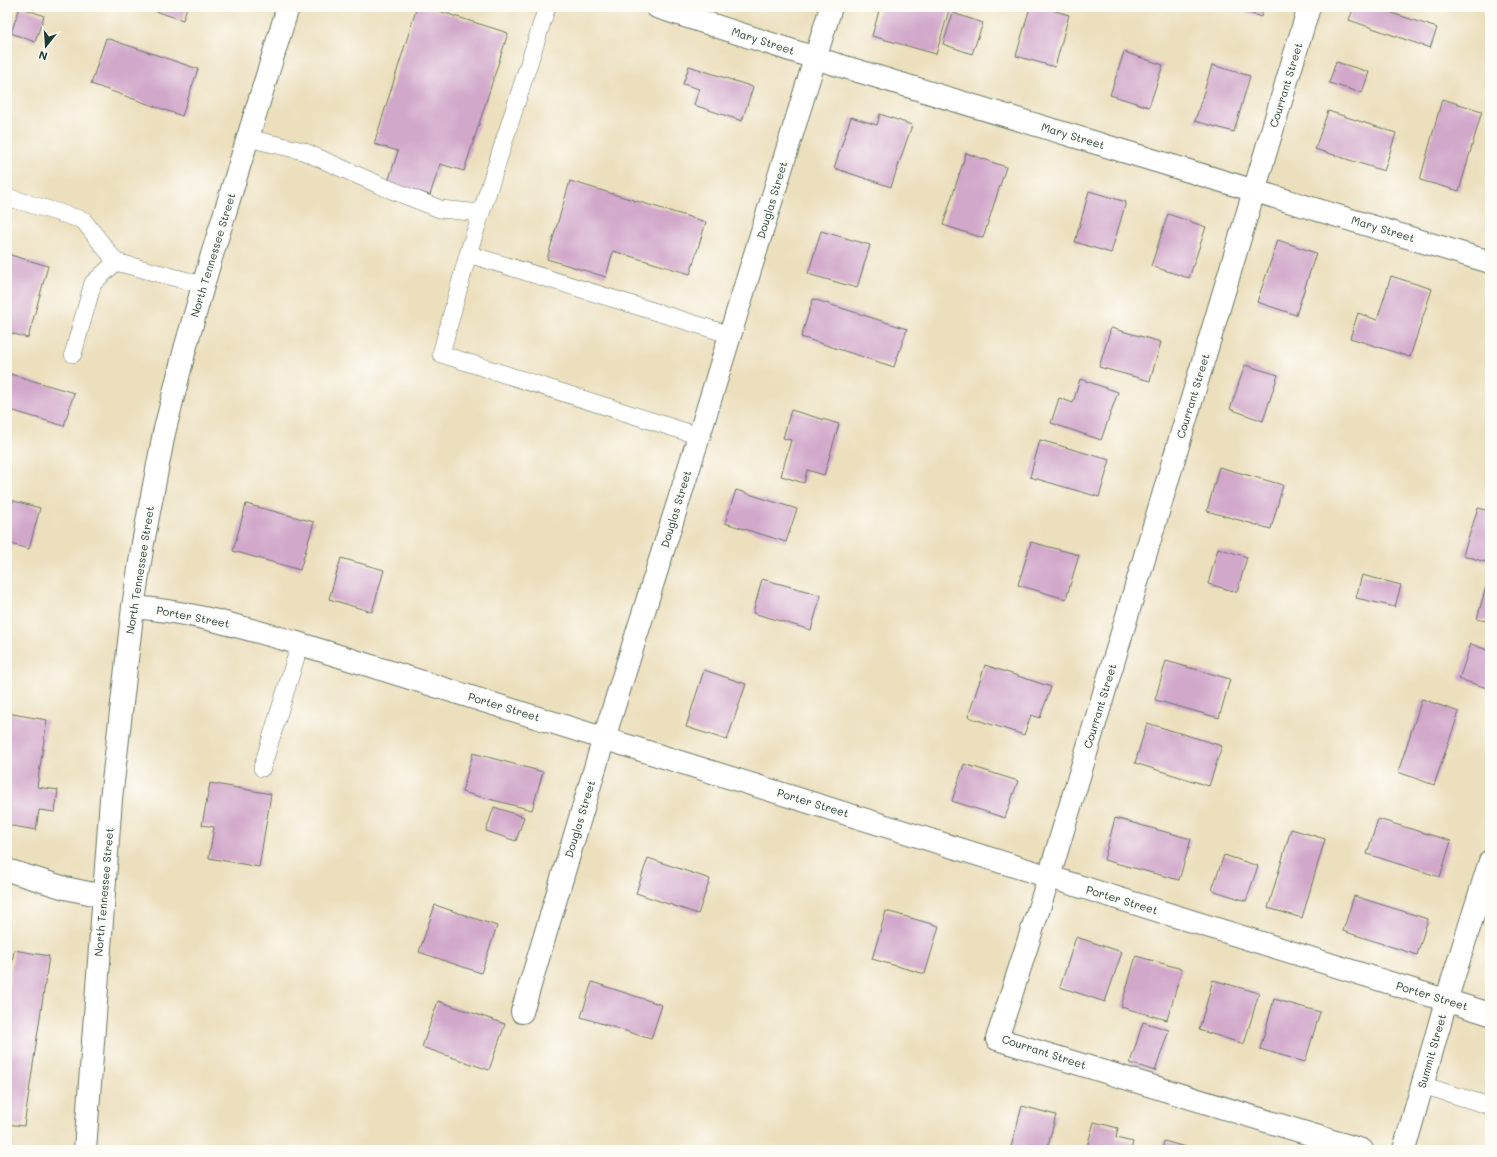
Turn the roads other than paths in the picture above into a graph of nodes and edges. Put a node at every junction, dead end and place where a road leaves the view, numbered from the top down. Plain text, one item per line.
1 (288, 7) edge
2 (547, 7) edge
3 (658, 7) edge
4 (831, 7) edge
5 (1309, 7) edge
6 (816, 58) junction
7 (248, 138) junction
8 (1255, 190) junction
9 (7, 197) edge
10 (481, 213) junction
11 (468, 254) junction
12 (116, 262) junction
13 (1490, 262) edge
14 (203, 285) junction
15 (730, 335) junction
16 (73, 354) dead end
17 (699, 436) junction
18 (133, 607) junction
19 (300, 644) junction
20 (604, 738) junction
21 (262, 768) dead end
22 (1490, 861) edge
23 (7, 870) edge
24 (1049, 877) junction
25 (103, 896) junction
26 (1446, 1001) junction
27 (522, 1012) dead end
28 (1490, 1014) edge
29 (1422, 1086) junction
30 (1490, 1106) edge
31 (85, 1150) edge
32 (1362, 1150) edge
33 (1404, 1150) edge

1 - 7 street, North Tennessee Street
2 - 10 lane
3 - 6 street, Mary Street
4 - 6 street, Douglas Street
5 - 8 street, Courrant Street
6 - 8 street, Mary Street
6 - 15 street, Douglas Street
7 - 10 lane
7 - 14 street, North Tennessee Street
8 - 13 street, Mary Street
8 - 24 street, Courrant Street
9 - 12 lane
10 - 11 lane
11 - 15 lane
11 - 17 lane
12 - 14 lane
12 - 16 lane
14 - 18 street, North Tennessee Street
15 - 17 street, Douglas Street
17 - 20 street, Douglas Street
18 - 19 street, Porter Street
18 - 25 street, North Tennessee Street
19 - 20 street, Porter Street
19 - 21 lane
20 - 24 street, Porter Street
20 - 27 street, Douglas Street
22 - 26 street, Summit Street
23 - 25 street
24 - 26 street, Porter Street
24 - 32 street, Courrant Street
25 - 31 street, North Tennessee Street
26 - 28 street, Porter Street
26 - 29 street, Summit Street
29 - 30 lane
29 - 33 street, Summit Street

